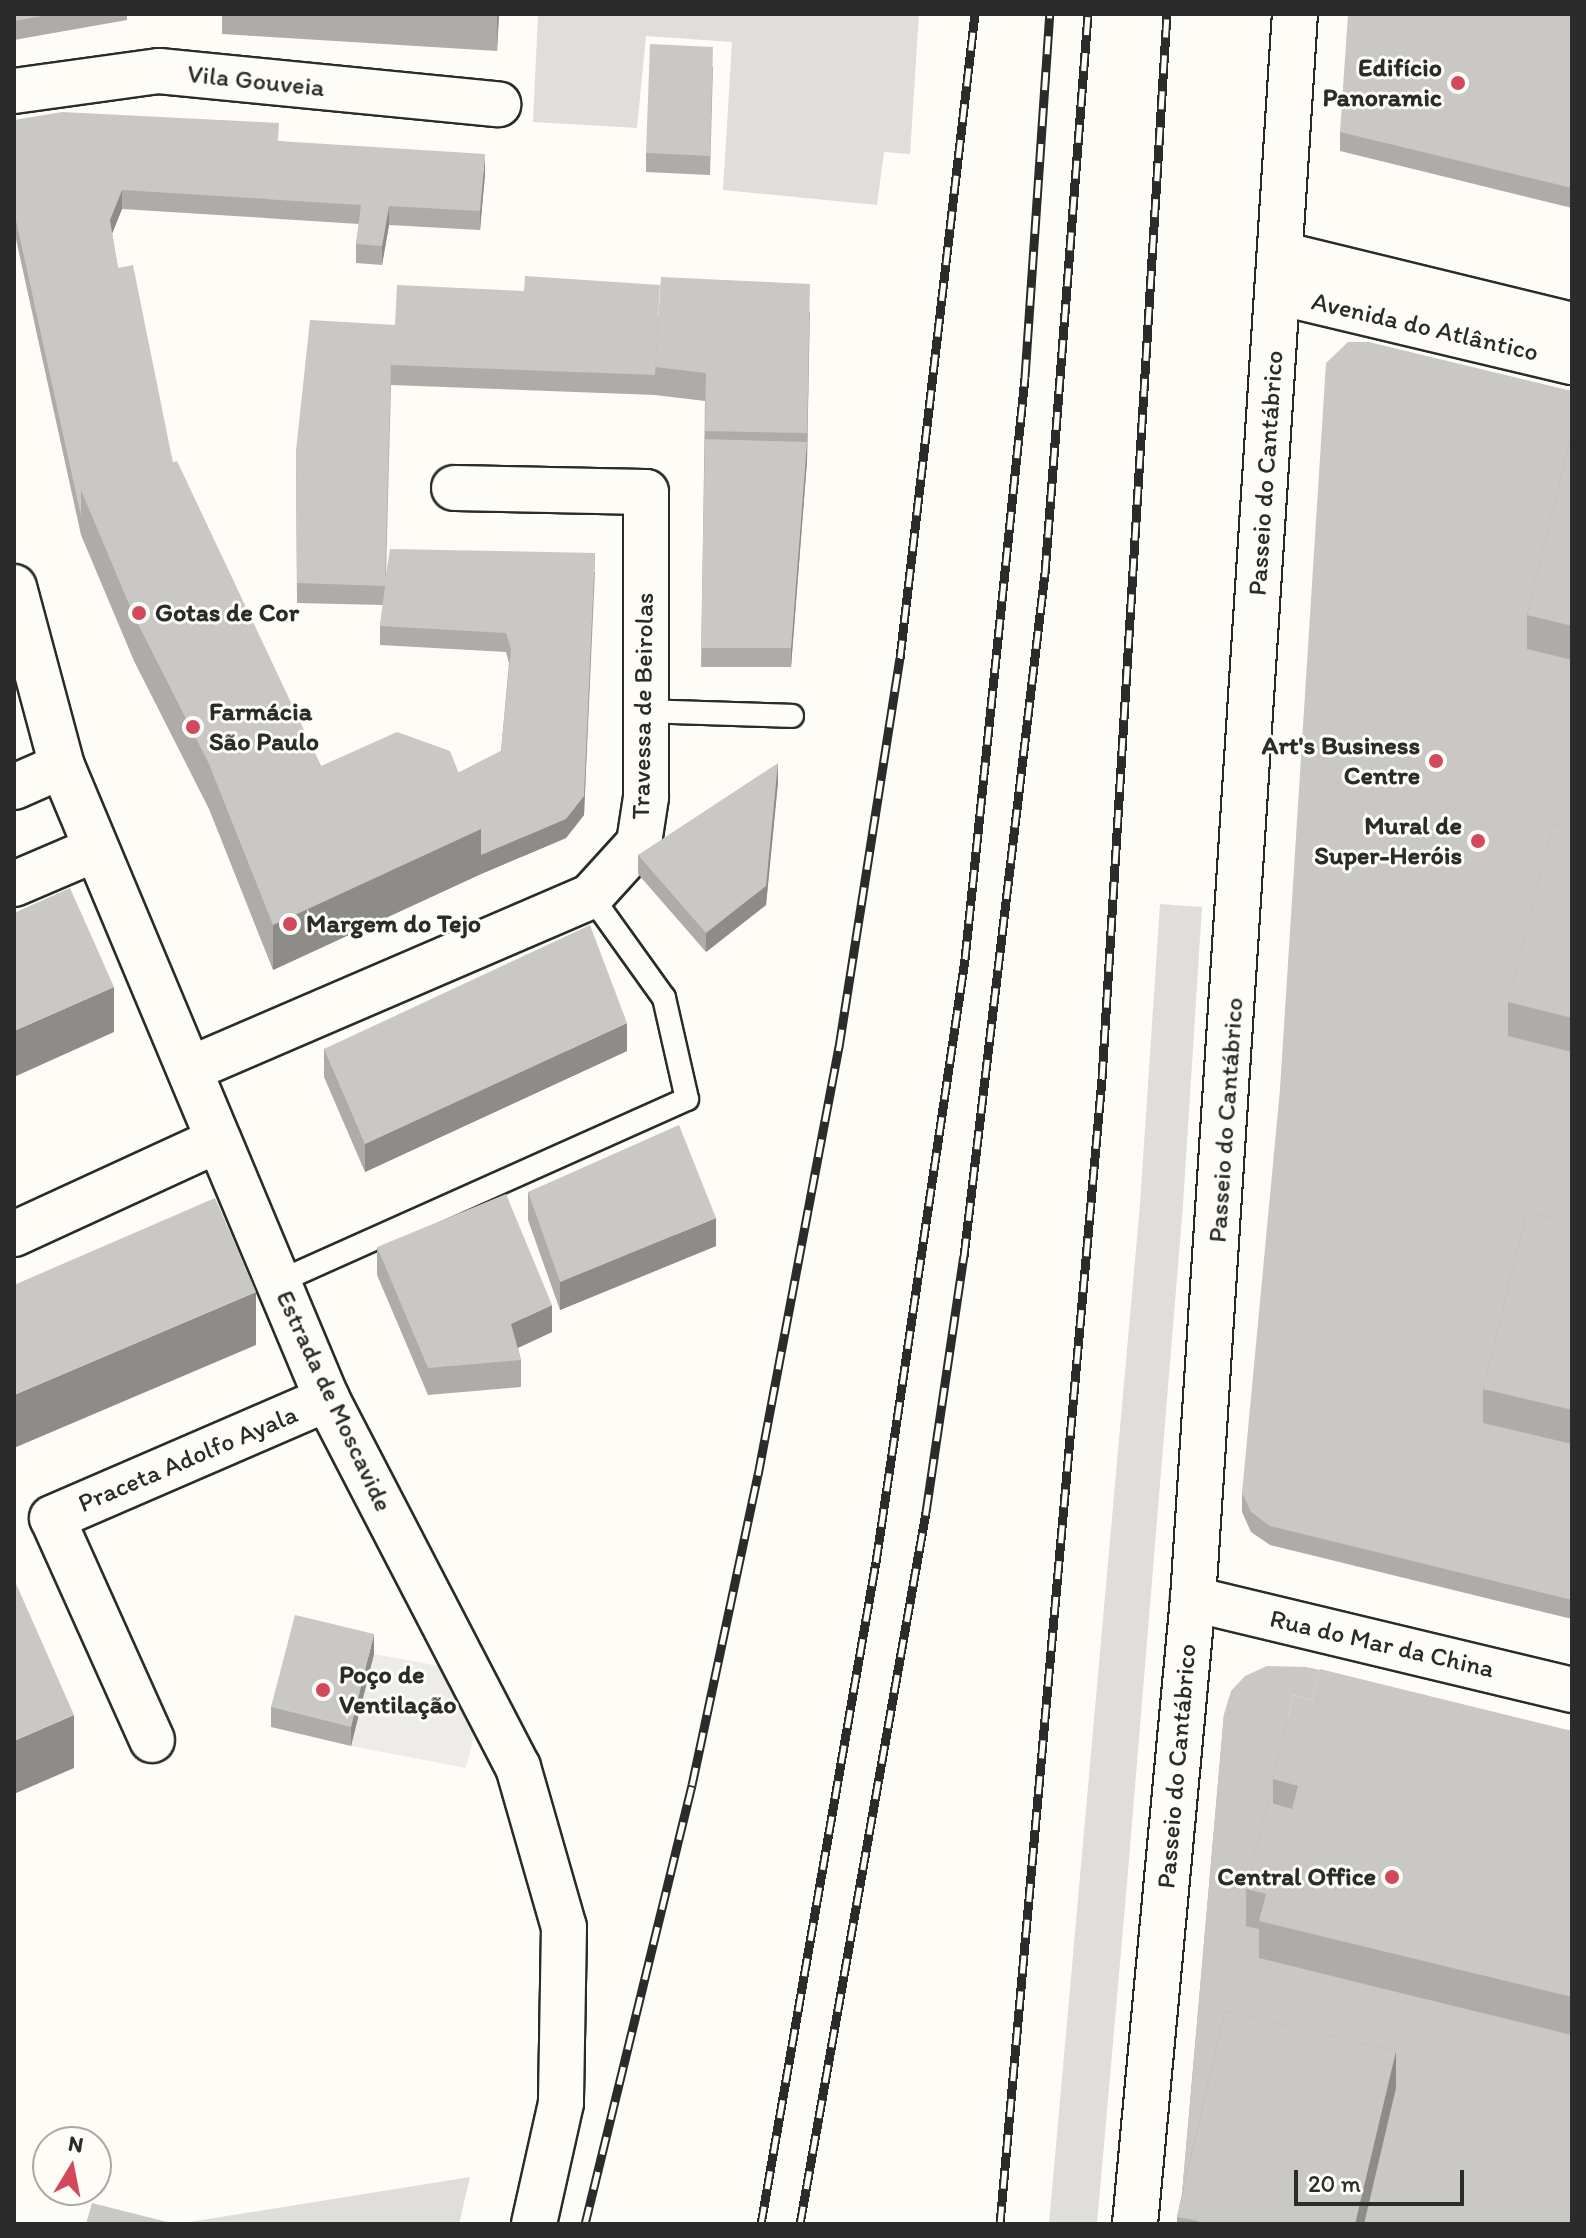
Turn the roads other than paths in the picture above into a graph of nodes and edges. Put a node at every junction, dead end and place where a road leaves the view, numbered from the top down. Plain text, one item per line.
1 (1295, 14) edge
2 (14, 91) edge
3 (498, 104) dead end
4 (1279, 273) junction
5 (1572, 325) edge
6 (1572, 362) edge
7 (454, 488) dead end
8 (14, 587) edge
9 (645, 711) junction
10 (792, 716) dead end
11 (62, 766) junction
12 (14, 787) edge
13 (96, 849) junction
14 (14, 884) edge
15 (591, 896) junction
16 (190, 1069) junction
17 (218, 1140) junction
18 (14, 1234) edge
19 (278, 1282) junction
20 (327, 1399) junction
21 (1193, 1599) junction
22 (1572, 1690) edge
23 (152, 1740) dead end
24 (534, 2224) edge
25 (1135, 2224) edge

1 - 4 street, Passeio do Cantábrico
2 - 3 street, Vila Gouveia
4 - 5 street, Avenida do Atlântico
4 - 6 street, Avenida do Atlântico
4 - 21 street, Passeio do Cantábrico
7 - 9 street, Travessa de Beirolas
8 - 11 street, Estrada de Moscavide
9 - 10 lane
9 - 15 street, Travessa de Beirolas
11 - 12 street
11 - 13 street, Estrada de Moscavide
13 - 14 street
13 - 16 street, Estrada de Moscavide
15 - 16 street, Travessa de Beirolas
15 - 19 lane
16 - 17 street, Estrada de Moscavide
17 - 18 street
17 - 19 street, Estrada de Moscavide
19 - 20 street, Estrada de Moscavide
20 - 23 street, Praceta Adolfo Ayala
20 - 24 street, Estrada de Moscavide
21 - 22 street, Rua do Mar da China
21 - 25 street, Passeio do Cantábrico

